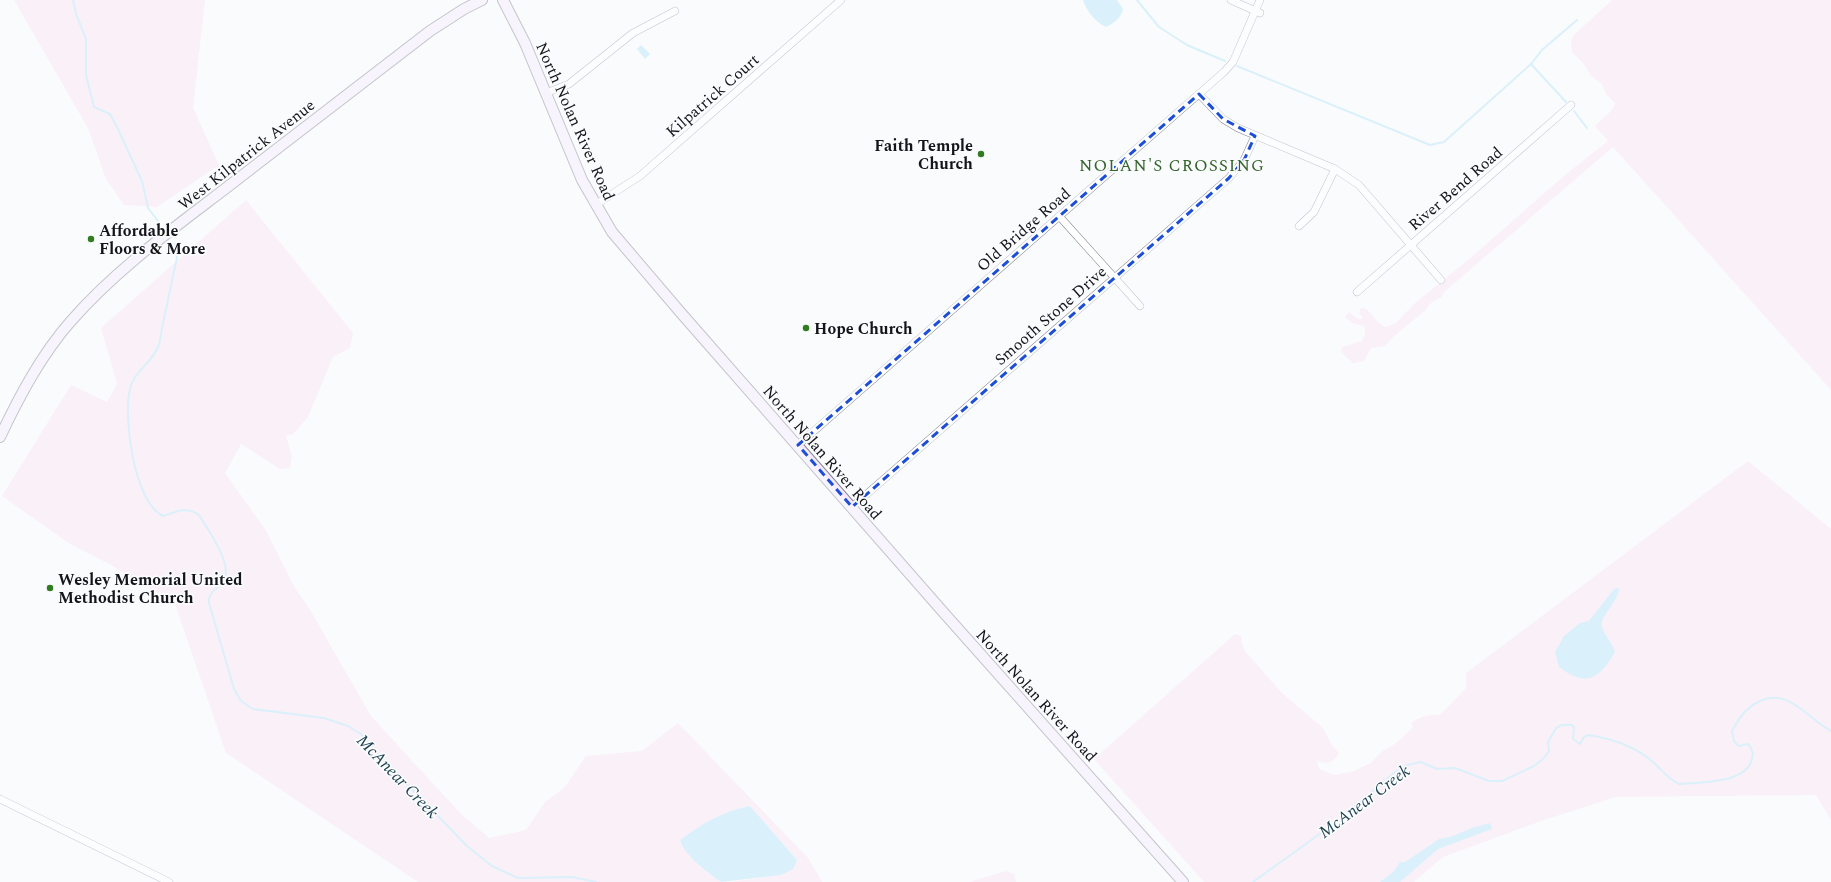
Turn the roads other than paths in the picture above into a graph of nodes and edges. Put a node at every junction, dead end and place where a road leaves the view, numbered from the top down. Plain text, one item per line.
1 (482, 0) edge
2 (503, 0) edge
3 (841, 0) edge
4 (1231, 0) edge
5 (1260, 0) edge
6 (675, 11) dead end
7 (1258, 12) junction
8 (546, 93) junction
9 (1199, 94) junction
10 (1571, 105) dead end
11 (1255, 136) junction
12 (1335, 169) junction
13 (596, 204) junction
14 (1059, 216) junction
15 (1299, 226) dead end
16 (1411, 246) junction
17 (1114, 278) junction
18 (1441, 280) dead end
19 (1357, 292) dead end
20 (1140, 306) dead end
21 (0, 437) edge
22 (798, 445) junction
23 (852, 507) junction
24 (0, 799) edge
25 (169, 882) edge
26 (1183, 882) edge

1 - 21 main road, West Kilpatrick Avenue
2 - 8 main road, North Nolan River Road
3 - 13 street, Kilpatrick Court
4 - 7 street
5 - 7 street, Old Bridge Road
6 - 8 street
7 - 9 street, Old Bridge Road
8 - 13 main road, North Nolan River Road
9 - 11 street
9 - 14 street, Old Bridge Road
10 - 16 street, River Bend Road
11 - 12 street
11 - 17 street, Smooth Stone Drive
12 - 15 street
12 - 16 street
13 - 22 main road, North Nolan River Road
14 - 17 street
14 - 22 street, Old Bridge Road
16 - 18 street
16 - 19 street, River Bend Road
17 - 20 street
17 - 23 street, Smooth Stone Drive
22 - 23 main road, North Nolan River Road
23 - 26 main road, North Nolan River Road
24 - 25 street

